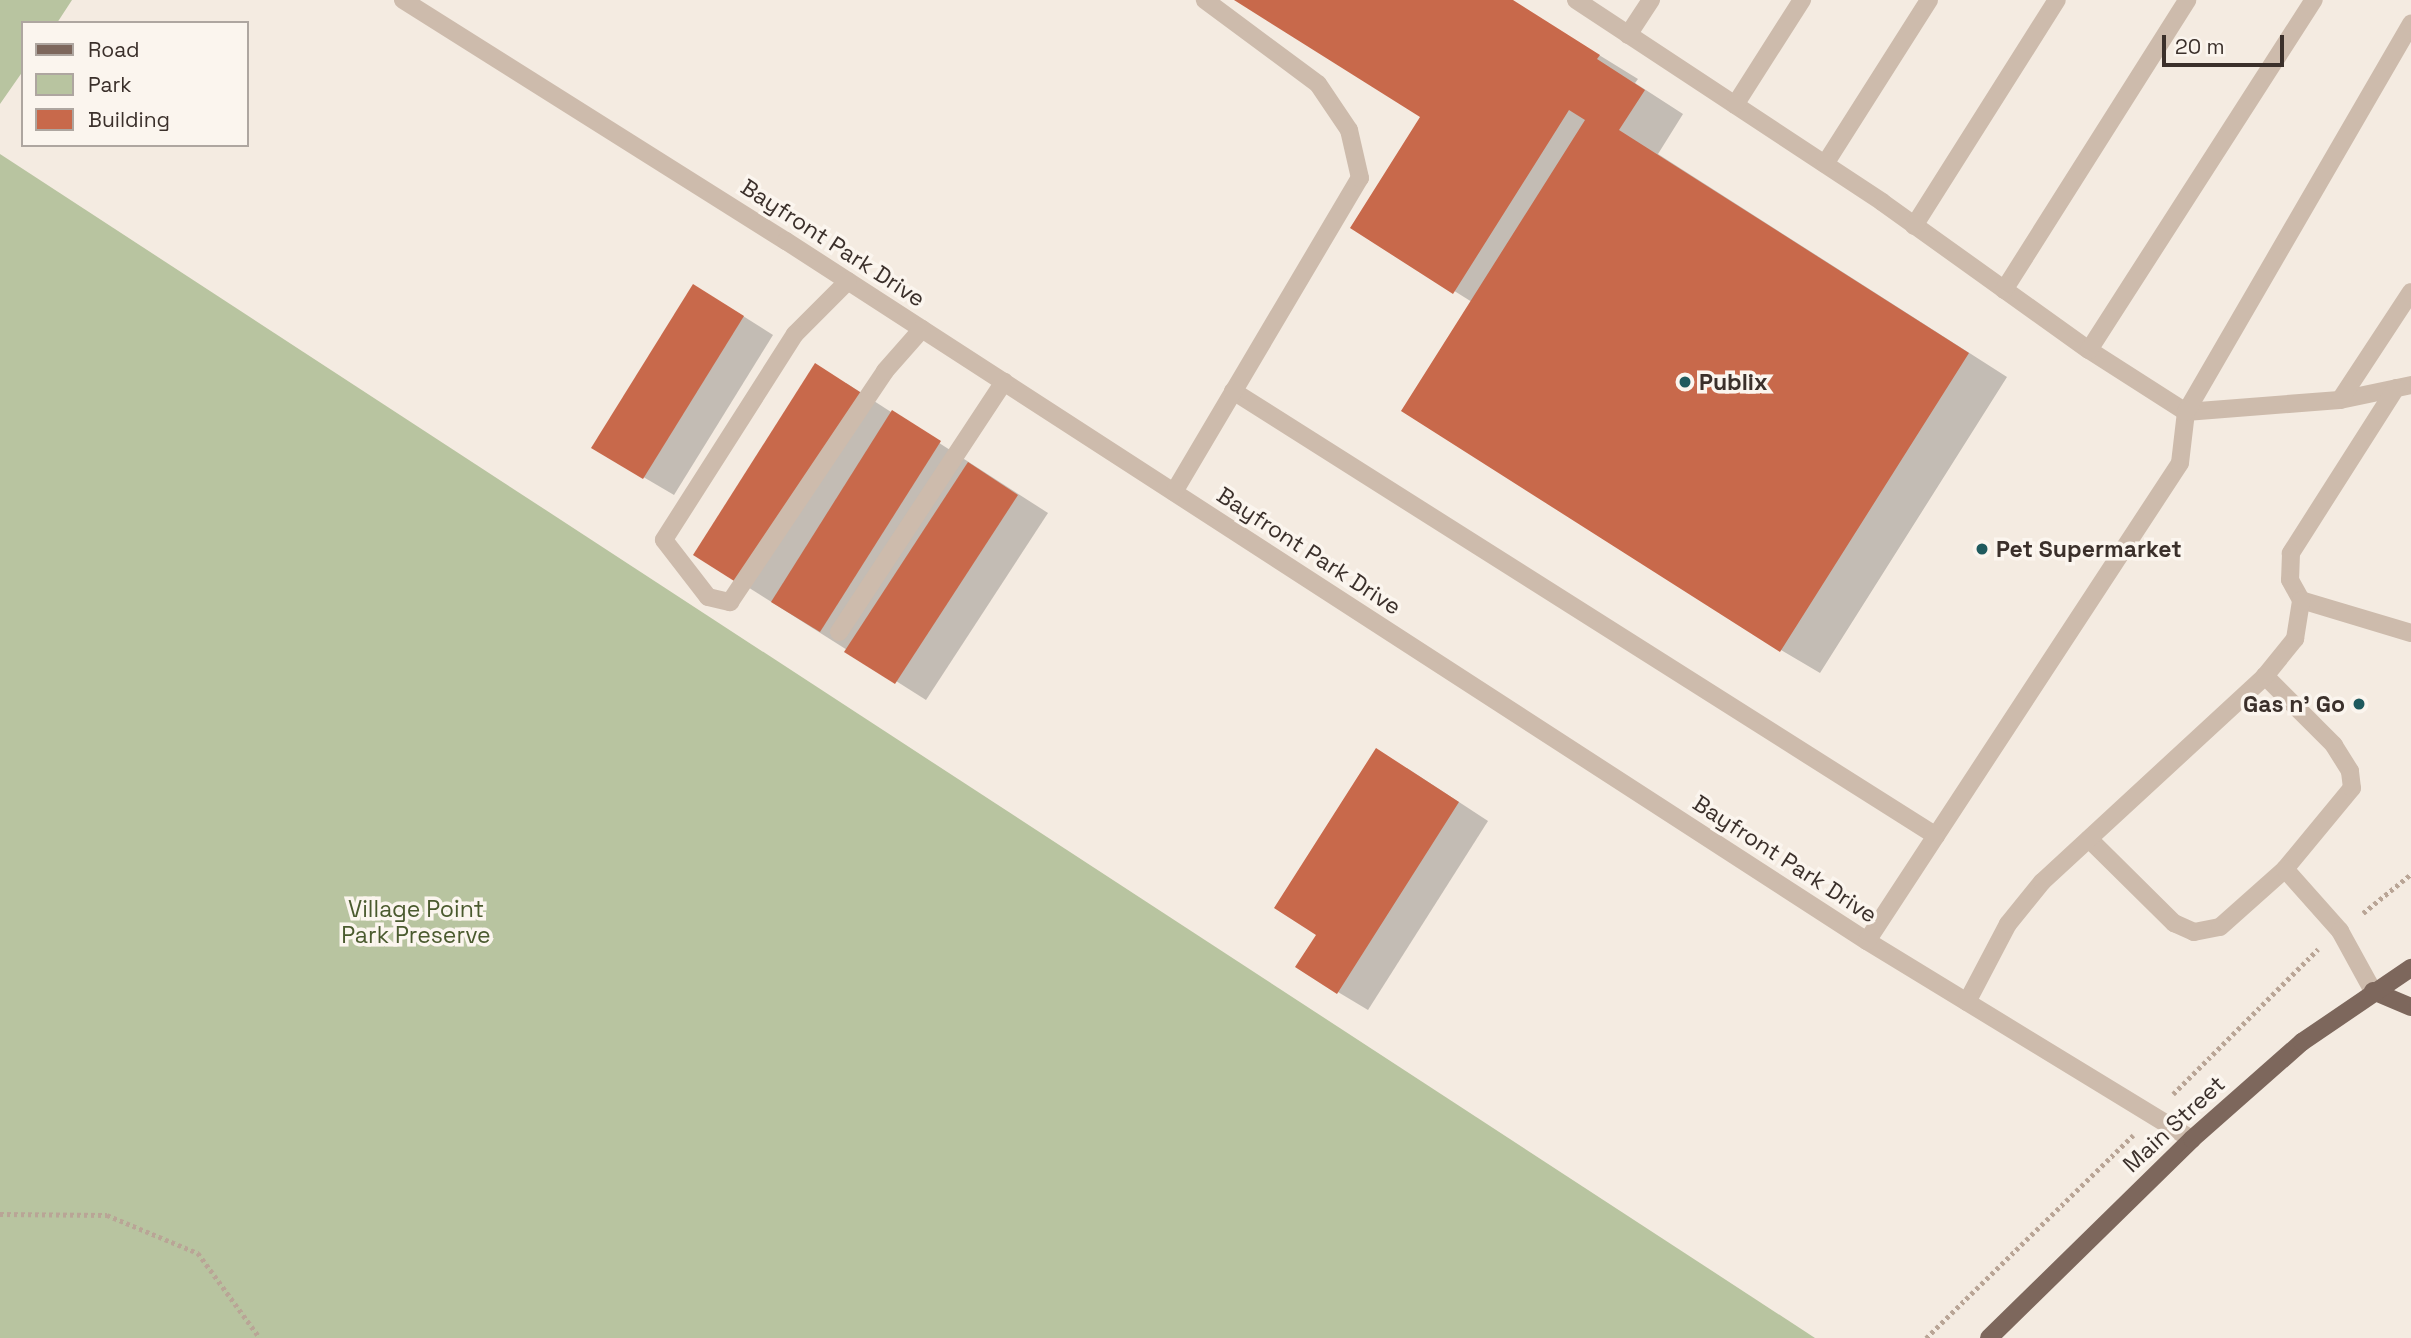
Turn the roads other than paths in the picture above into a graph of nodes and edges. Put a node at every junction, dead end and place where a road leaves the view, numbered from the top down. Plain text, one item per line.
1 (402, 0) edge
2 (1205, 0) edge
3 (1576, 0) edge
4 (1651, 0) edge
5 (1802, 0) edge
6 (1929, 0) edge
7 (2057, 0) edge
8 (2187, 0) edge
9 (2314, 0) edge
10 (2411, 24) edge
11 (1628, 35) junction
12 (1735, 105) junction
13 (1825, 164) junction
14 (1914, 226) junction
15 (848, 281) junction
16 (2004, 290) junction
17 (2411, 292) edge
18 (922, 329) junction
19 (2089, 350) junction
20 (1004, 382) junction
21 (2404, 386) edge
22 (1233, 391) junction
23 (2340, 400) junction
24 (2186, 412) junction
25 (1174, 492) junction
26 (2301, 600) junction
27 (839, 632) dead end
28 (2411, 633) edge
29 (2265, 676) junction
30 (1936, 836) junction
31 (2089, 839) junction
32 (2285, 869) junction
33 (1867, 941) junction
34 (2411, 968) edge
35 (2374, 991) junction
36 (1967, 1002) junction
37 (2411, 1007) edge
38 (2192, 1139) junction
39 (1990, 1338) edge

1 - 15 street, Bayfront Park Drive
2 - 22 street
3 - 11 street
4 - 11 street
5 - 12 street
6 - 13 street
7 - 14 street
8 - 16 street
9 - 19 street
10 - 24 street
11 - 12 street
12 - 13 street
13 - 14 street
14 - 16 street
15 - 18 street, Bayfront Park Drive
15 - 18 street
16 - 19 street
17 - 23 street
18 - 20 street, Bayfront Park Drive
19 - 24 street
20 - 25 street, Bayfront Park Drive
20 - 27 street
21 - 23 street
21 - 26 street
22 - 25 street
22 - 30 street
23 - 24 street
24 - 30 street
25 - 33 street, Bayfront Park Drive
26 - 28 street
26 - 29 street
29 - 31 street
29 - 32 street
30 - 33 street
31 - 32 street
31 - 36 street
32 - 35 street
33 - 36 street, Bayfront Park Drive
34 - 35 main road, Main Street
35 - 37 main road
35 - 38 main road, Main Street
36 - 38 street, Bayfront Park Drive
38 - 39 main road, Main Street

